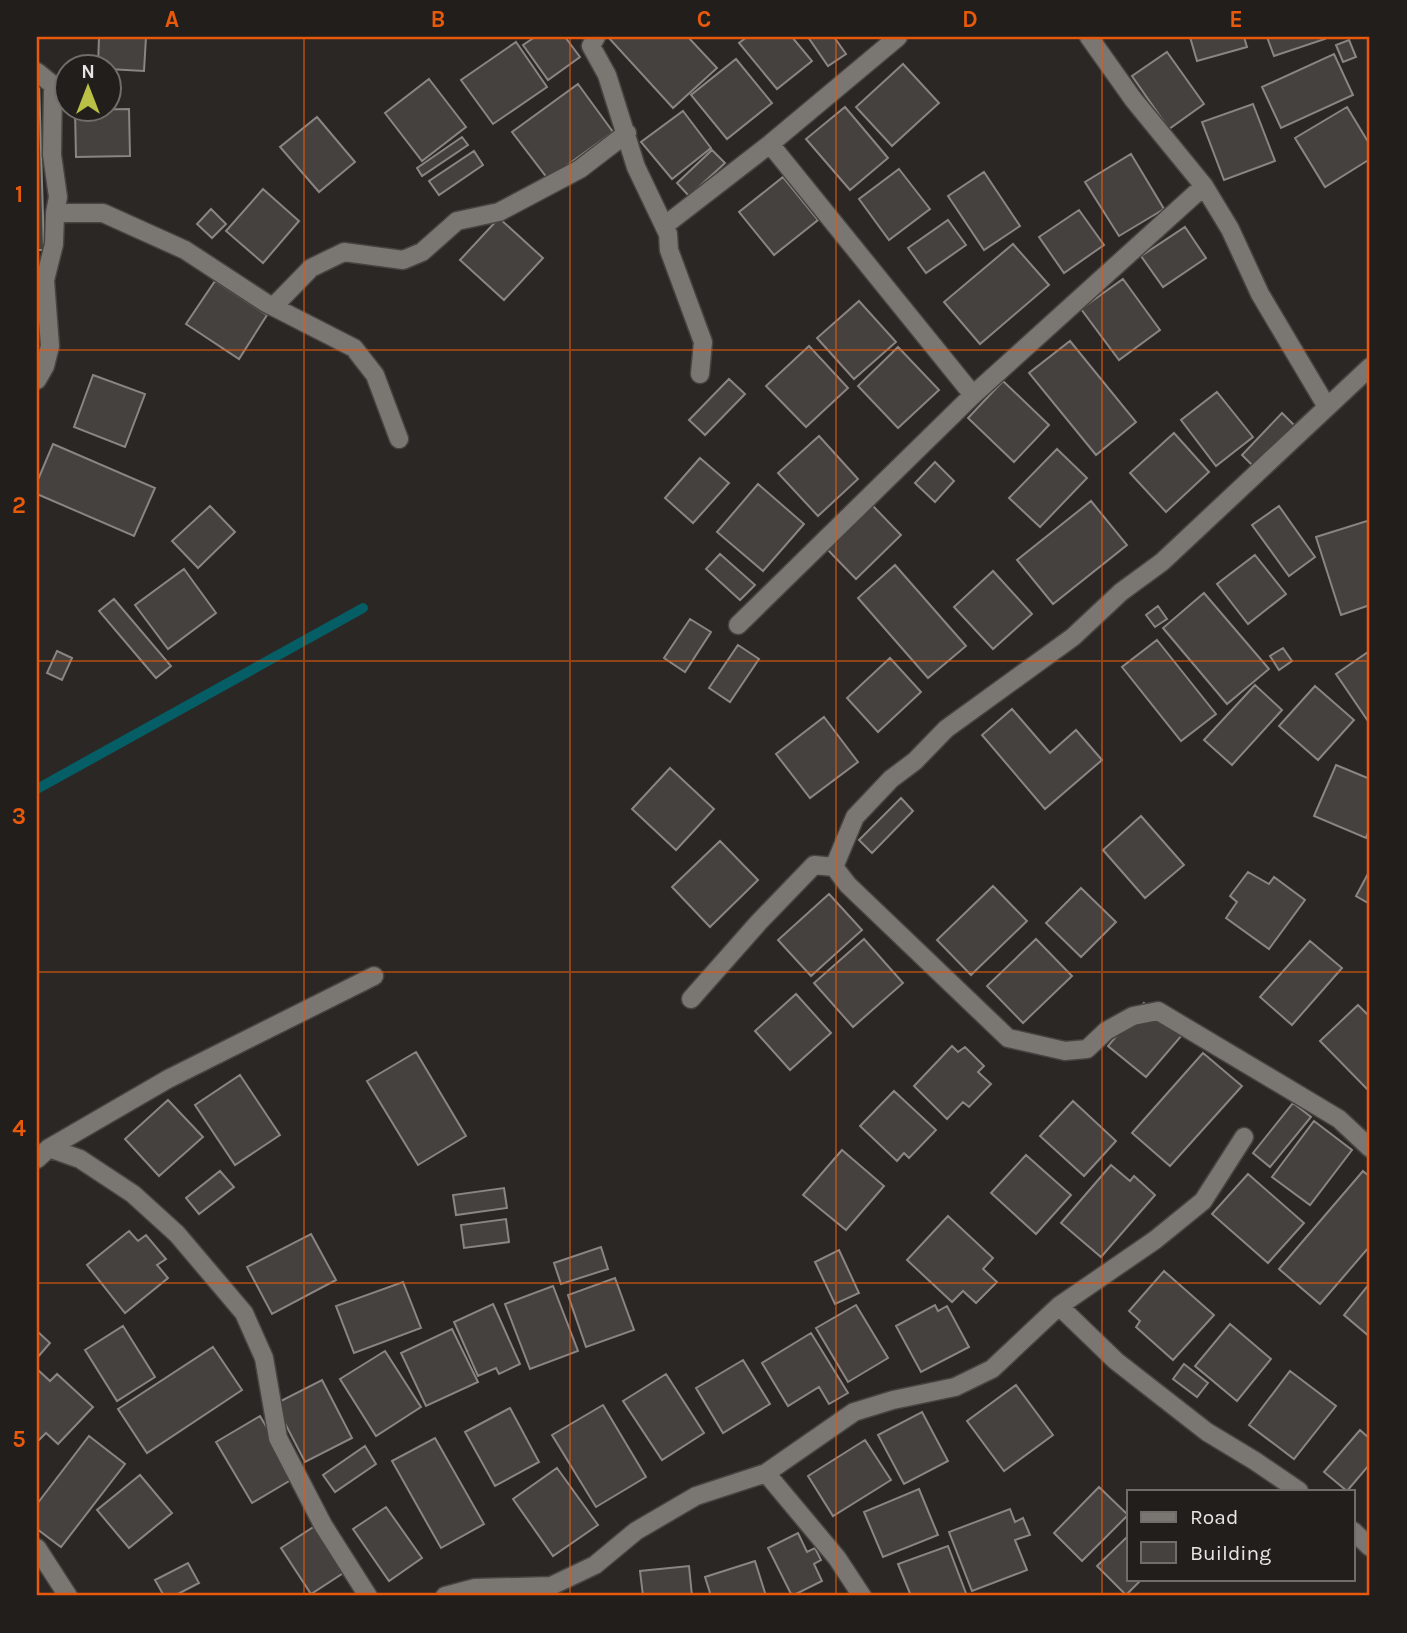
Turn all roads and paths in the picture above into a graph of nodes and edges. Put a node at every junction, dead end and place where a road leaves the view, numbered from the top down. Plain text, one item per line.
1 (596, 37) edge
2 (898, 37) edge
3 (1088, 37) edge
4 (37, 72) edge
5 (626, 133) junction
6 (770, 144) junction
7 (1204, 186) junction
8 (55, 212) junction
9 (664, 226) junction
10 (274, 306) junction
11 (1370, 367) edge
12 (700, 374) dead end
13 (37, 380) edge
14 (973, 395) junction
15 (1327, 407) junction
16 (399, 439) dead end
17 (738, 625) dead end
18 (834, 867) junction
19 (374, 976) dead end
20 (691, 999) dead end
21 (1244, 1137) dead end
22 (1370, 1149) edge
23 (43, 1154) edge
24 (1059, 1306) junction
25 (766, 1474) junction
26 (1298, 1490) edge
27 (1354, 1532) edge
28 (37, 1548) edge
29 (1370, 1548) edge
30 (68, 1596) edge
31 (368, 1596) edge
32 (445, 1596) edge
33 (862, 1596) edge

1 - 5 street
2 - 6 street
3 - 7 street
4 - 8 street
5 - 9 street
5 - 10 street
6 - 9 street
6 - 14 street
7 - 14 street
7 - 15 street
8 - 10 street
8 - 13 street
9 - 12 street
10 - 16 street
11 - 15 street
14 - 17 street
15 - 18 street
18 - 20 street
18 - 22 street
19 - 23 street
21 - 24 street
23 - 31 street
24 - 25 street
24 - 26 street
25 - 32 street
25 - 33 street
27 - 29 street
28 - 30 street

